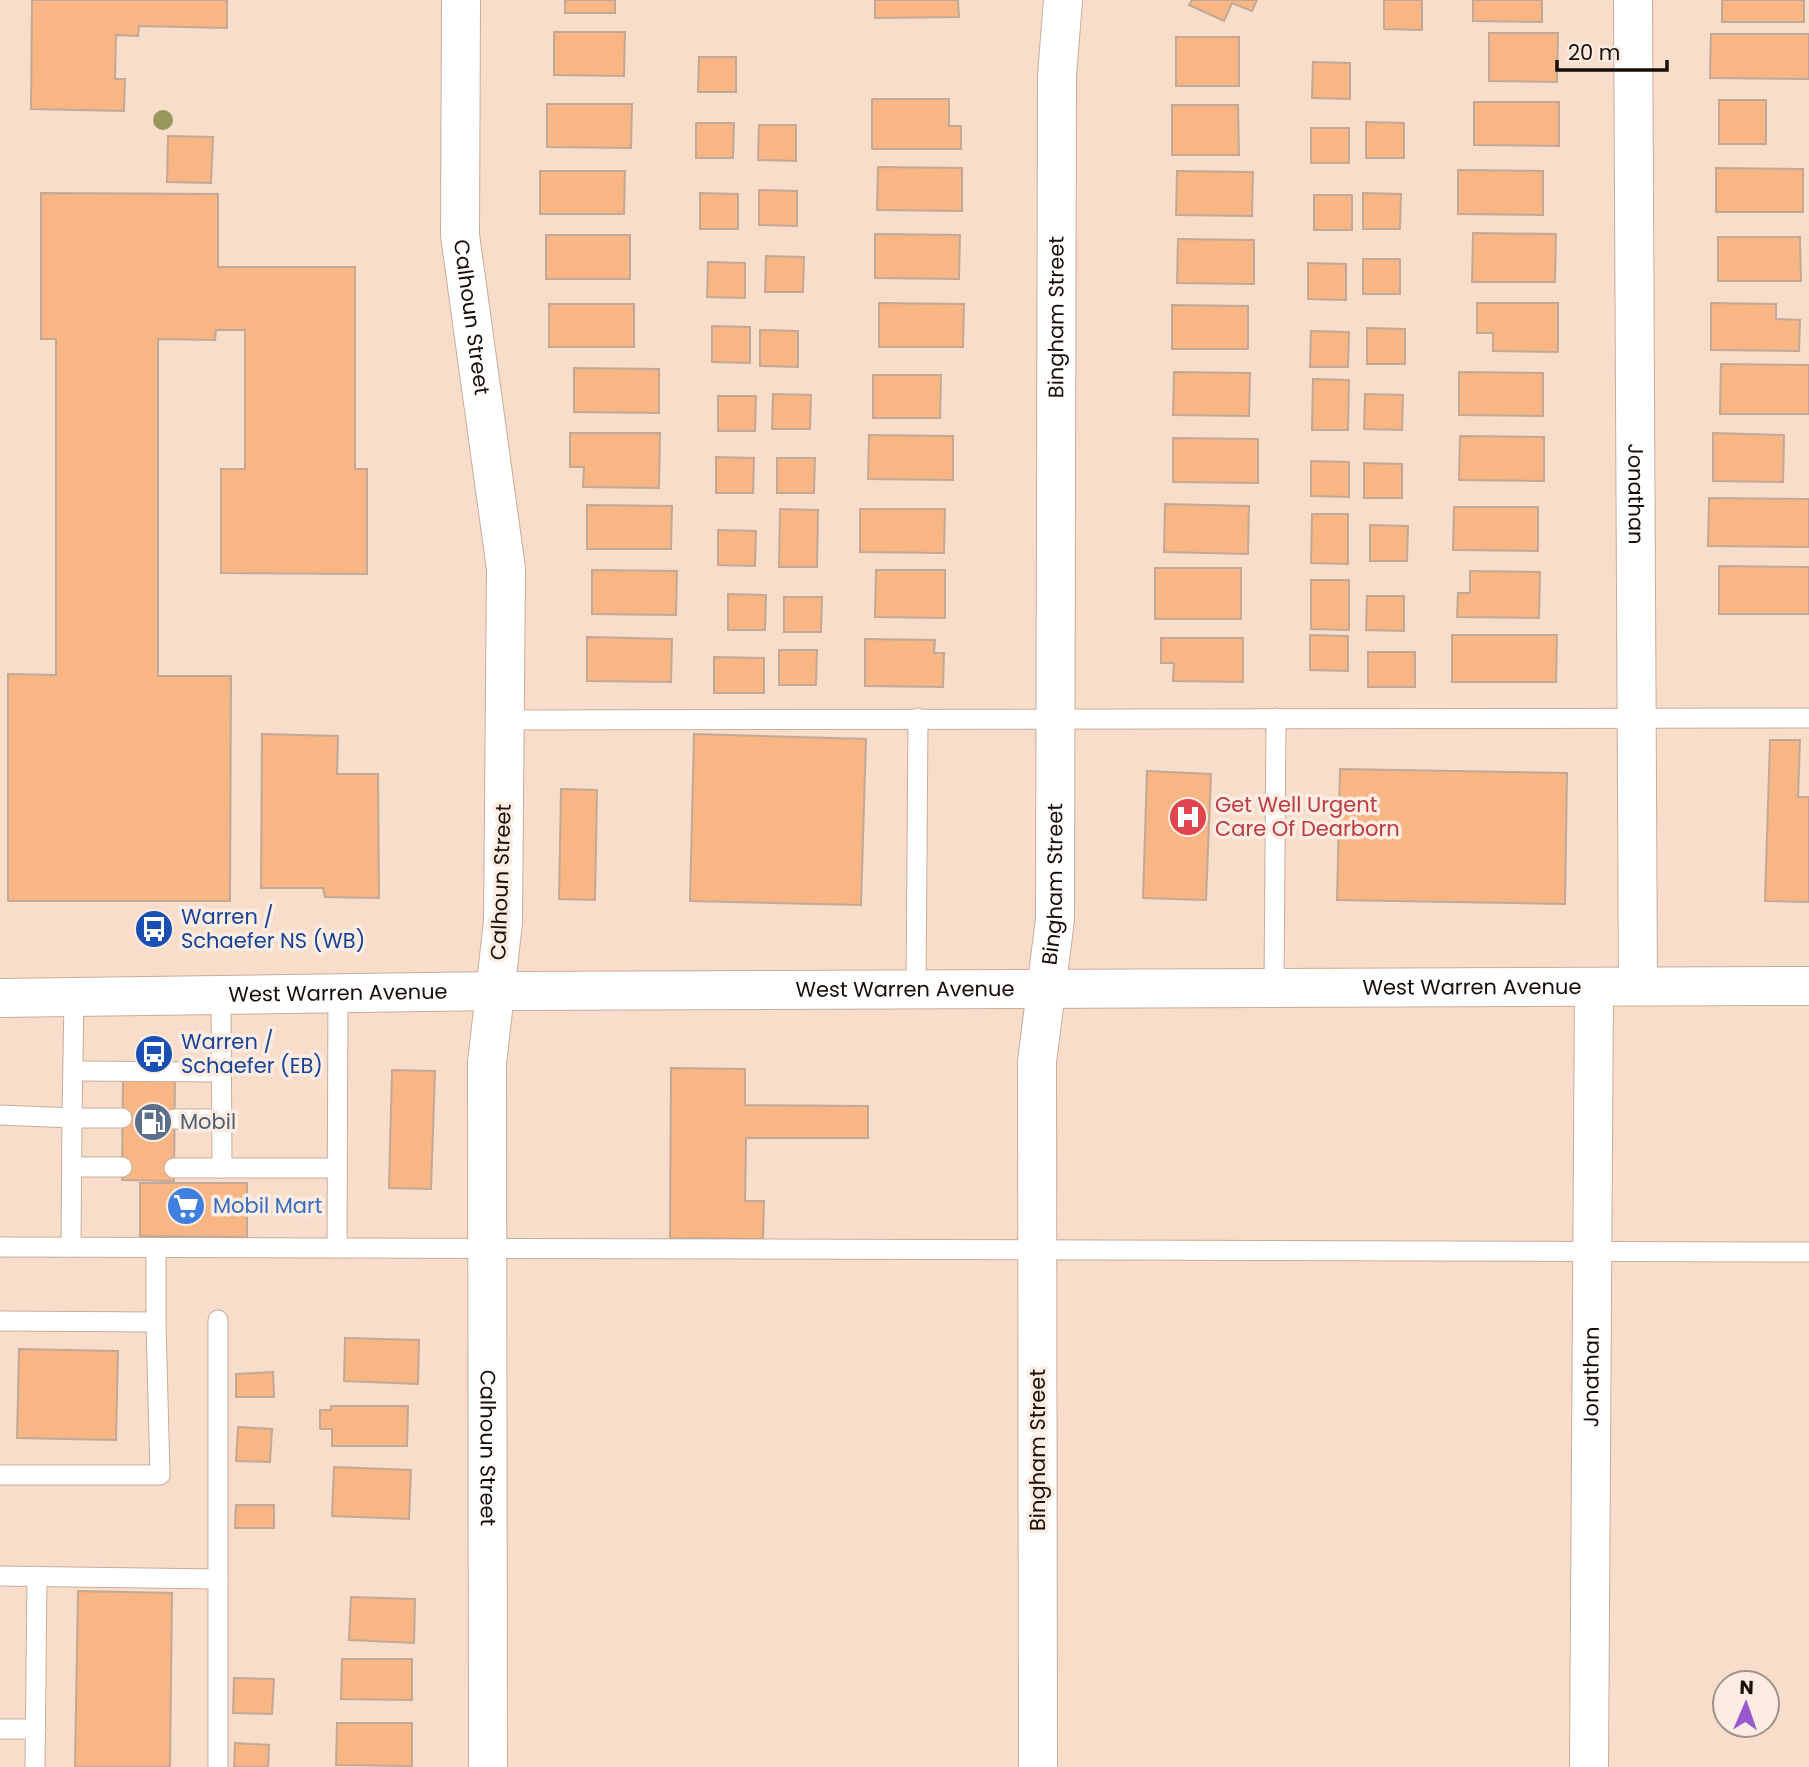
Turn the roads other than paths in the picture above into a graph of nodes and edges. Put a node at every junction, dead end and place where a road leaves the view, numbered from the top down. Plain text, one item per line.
1 (461, 0) edge
2 (1063, 0) edge
3 (1633, 0) edge
4 (918, 718) junction
5 (1276, 718) junction
6 (1637, 718) junction
7 (1809, 718) edge
8 (1056, 719) junction
9 (505, 720) junction
10 (1638, 986) junction
11 (1809, 986) edge
12 (1594, 987) junction
13 (1274, 989) junction
14 (1045, 990) junction
15 (495, 991) junction
16 (916, 991) junction
17 (338, 994) junction
18 (221, 995) junction
19 (0, 998) edge
20 (74, 998) junction
21 (73, 1071) junction
22 (222, 1072) junction
23 (0, 1115) edge
24 (72, 1118) junction
25 (122, 1118) dead end
26 (174, 1119) dead end
27 (222, 1119) junction
28 (72, 1167) junction
29 (122, 1167) dead end
30 (174, 1168) dead end
31 (222, 1168) junction
32 (337, 1168) junction
33 (0, 1247) edge
34 (71, 1247) junction
35 (156, 1248) junction
36 (337, 1248) junction
37 (487, 1249) junction
38 (1037, 1252) junction
39 (1809, 1252) edge
40 (1592, 1253) junction
41 (218, 1320) dead end
42 (0, 1321) edge
43 (156, 1322) junction
44 (0, 1475) edge
45 (0, 1576) edge
46 (37, 1576) junction
47 (218, 1579) junction
48 (36, 1728) junction
49 (0, 1729) edge
50 (35, 1767) edge
51 (218, 1767) edge
52 (488, 1767) edge
53 (1038, 1767) edge
54 (1589, 1767) edge

1 - 9 street, Calhoun Street
2 - 8 street, Bingham Street
3 - 6 street, Jonathan
4 - 8 lane
4 - 9 lane
4 - 16 lane
5 - 6 lane
5 - 8 lane
5 - 13 lane
6 - 7 lane
6 - 10 street, Jonathan
8 - 14 street, Bingham Street
9 - 15 street, Calhoun Street
10 - 11 street, West Warren Avenue
10 - 12 street, West Warren Avenue
12 - 13 street, West Warren Avenue
12 - 40 street, Jonathan
13 - 14 street, West Warren Avenue
14 - 16 street, West Warren Avenue
14 - 38 street, Bingham Street
15 - 16 street, West Warren Avenue
15 - 17 street, West Warren Avenue
15 - 37 street, Calhoun Street
17 - 18 street, West Warren Avenue
17 - 32 lane
18 - 20 street, West Warren Avenue
18 - 22 lane
19 - 20 street, West Warren Avenue
20 - 21 lane
21 - 22 lane
21 - 24 lane
22 - 27 lane
23 - 24 lane
24 - 25 lane
24 - 28 lane
26 - 27 lane
27 - 31 lane
28 - 29 lane
28 - 34 lane
30 - 31 lane
31 - 32 lane
32 - 36 lane
33 - 34 lane
34 - 35 lane
35 - 36 lane
35 - 43 lane
36 - 37 lane
37 - 38 lane
37 - 52 street, Calhoun Street
38 - 40 lane
38 - 53 street, Bingham Street
39 - 40 lane
40 - 54 street, Jonathan
41 - 47 lane
42 - 43 lane
43 - 44 lane
45 - 46 lane
46 - 47 lane
46 - 48 lane
47 - 51 lane
48 - 49 lane
48 - 50 lane

